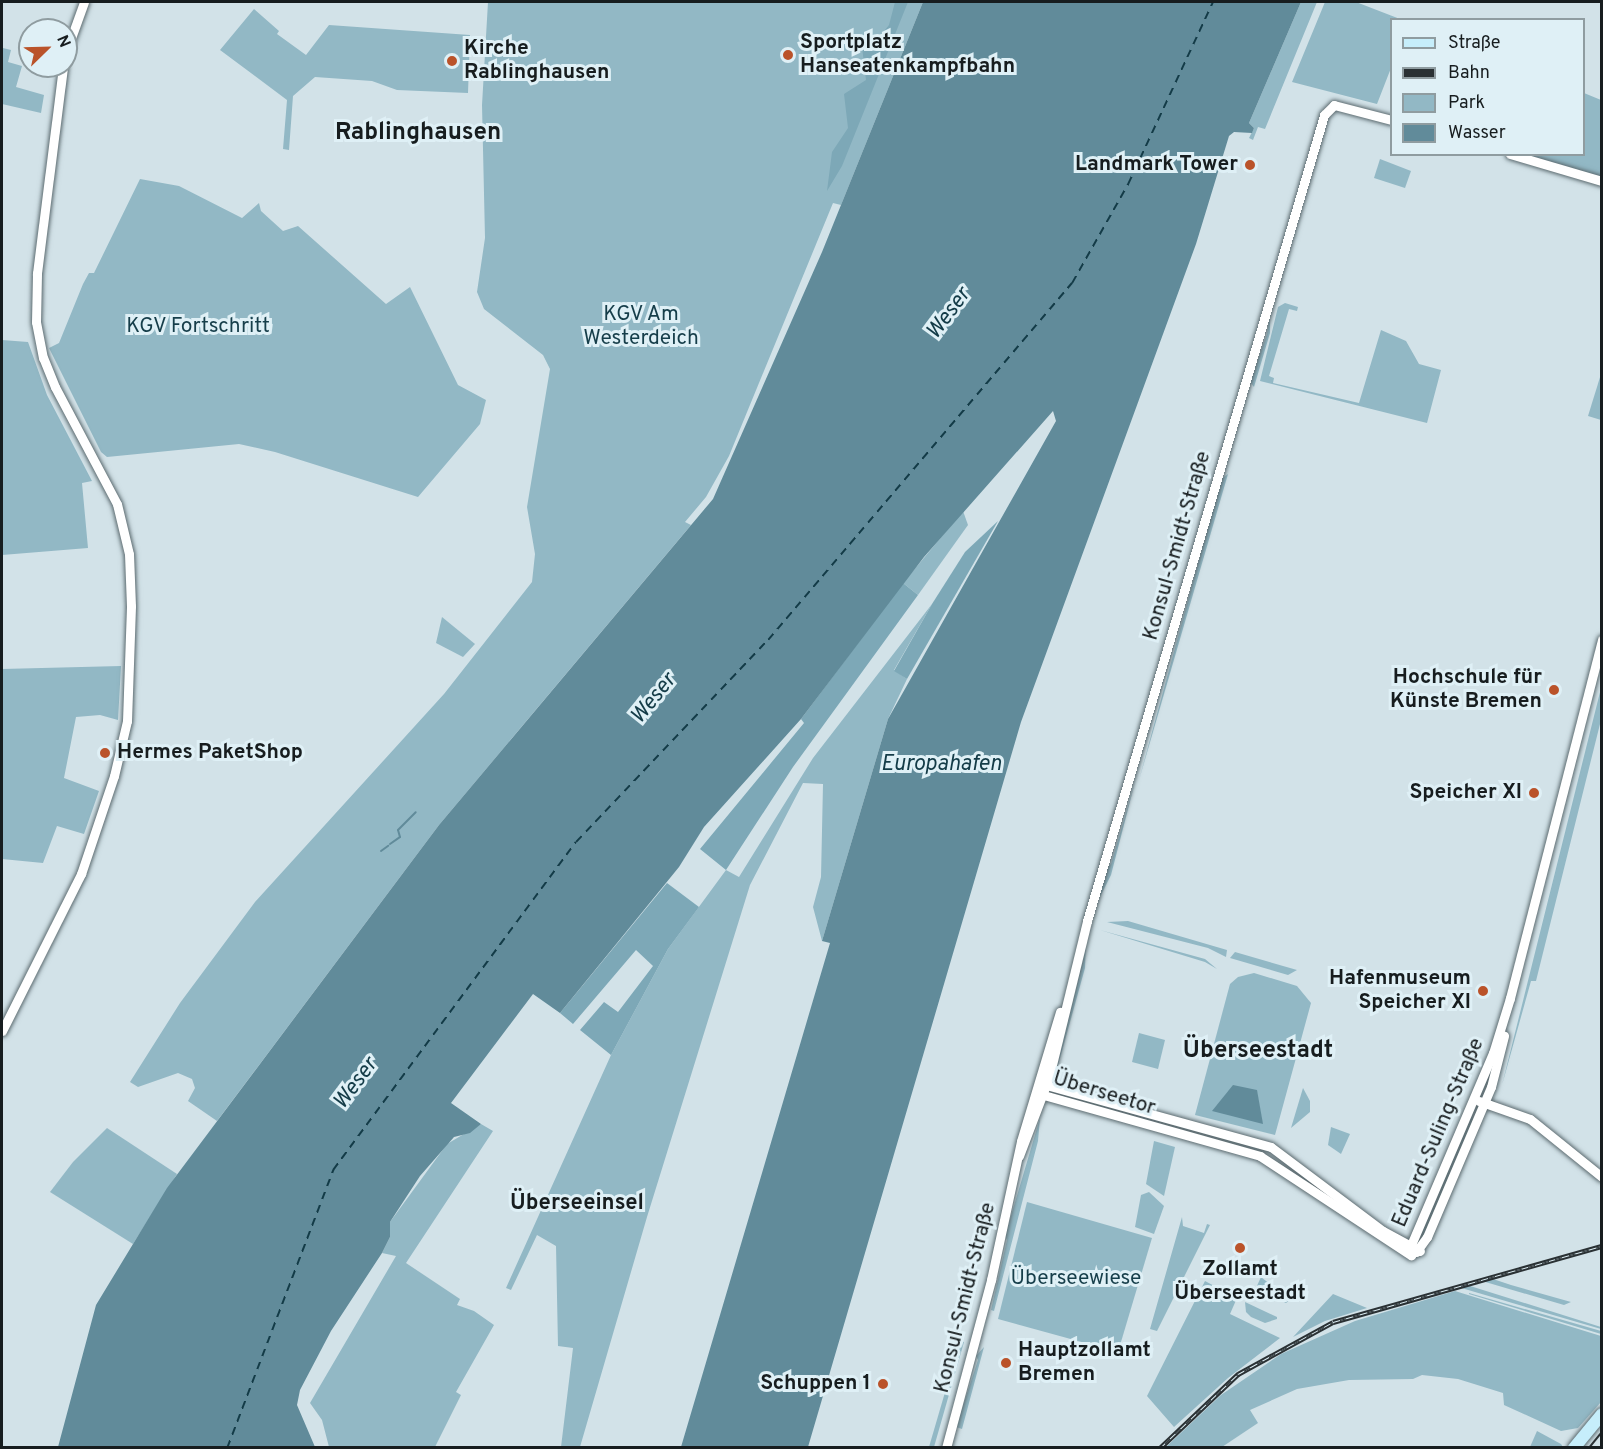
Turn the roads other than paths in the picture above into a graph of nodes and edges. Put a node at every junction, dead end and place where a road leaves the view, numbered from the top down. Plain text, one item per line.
1 (84, 2) edge
2 (78, 19) edge
3 (61, 78) edge
4 (1390, 120) edge
5 (1517, 156) edge
6 (1602, 182) edge
7 (1602, 640) edge
8 (1066, 998) junction
9 (2, 1031) edge
10 (1046, 1085) junction
11 (1039, 1093) junction
12 (1479, 1101) junction
13 (1602, 1177) edge
14 (1414, 1250) junction
15 (1602, 1414) edge
16 (946, 1448) edge
17 (1574, 1448) edge

1 - 2 street
3 - 9 street
4 - 8 street, Konsul-Smidt-Straße
5 - 6 street
7 - 12 street, Eduard-Suling-Straße
8 - 10 street, Konsul-Smidt-Straße
8 - 11 street, Konsul-Smidt-Straße
10 - 11 street, Überseetor
10 - 14 street, Überseetor
11 - 14 street, Überseetor
11 - 16 street, Konsul-Smidt-Straße
12 - 13 street
12 - 14 street, Eduard-Suling-Straße
15 - 17 main road

